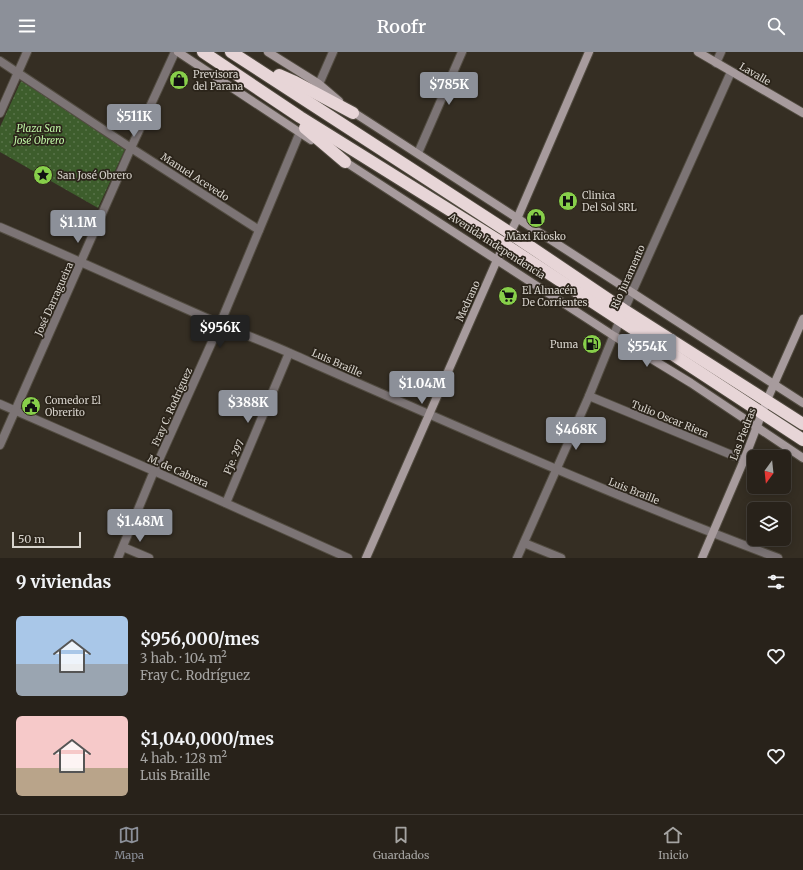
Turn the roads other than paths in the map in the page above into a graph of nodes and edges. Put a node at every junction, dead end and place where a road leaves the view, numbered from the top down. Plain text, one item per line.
1 (26, 52) edge
2 (175, 52) edge
3 (178, 52) edge
4 (203, 52) edge
5 (231, 52) edge
6 (268, 52) edge
7 (333, 52) edge
8 (462, 52) edge
9 (589, 52) edge
10 (698, 52) edge
11 (721, 52) edge
12 (0, 61) edge
13 (716, 63) junction
14 (251, 64) junction
15 (731, 72) junction
16 (18, 73) junction
17 (319, 84) junction
18 (254, 86) junction
19 (0, 113) edge
20 (353, 113) junction
21 (803, 113) edge
22 (300, 132) junction
23 (131, 148) junction
24 (418, 153) junction
25 (345, 162) junction
26 (517, 219) junction
27 (0, 227) edge
28 (259, 230) junction
29 (510, 233) junction
30 (504, 244) junction
31 (497, 260) junction
32 (81, 261) junction
33 (632, 291) junction
34 (622, 315) junction
35 (803, 319) edge
36 (220, 324) junction
37 (614, 336) junction
38 (289, 352) junction
39 (774, 384) junction
40 (589, 396) junction
41 (767, 400) junction
42 (803, 403) edge
43 (0, 404) edge
44 (15, 411) junction
45 (762, 413) junction
46 (429, 415) junction
47 (803, 424) edge
48 (757, 428) junction
49 (803, 440) edge
50 (0, 445) edge
51 (803, 458) edge
52 (744, 460) junction
53 (556, 470) junction
54 (154, 471) junction
55 (226, 503) junction
56 (713, 534) junction
57 (524, 543) junction
58 (123, 547) junction
59 (118, 558) edge
60 (150, 558) edge
61 (348, 558) edge
62 (366, 558) edge
63 (517, 558) edge
64 (561, 558) edge
65 (702, 558) edge
66 (778, 558) edge

1 - 16 street
2 - 23 street, José Darragueira
3 - 22 main road, Avenida Independencia
4 - 18 highway, Avenida Independencia
5 - 14 highway, Avenida Independencia
6 - 17 main road
7 - 17 street
8 - 24 street
9 - 26 main road, Medrano
10 - 13 main road, Lavalle
11 - 13 street
12 - 16 street, Manuel Acevedo
13 - 15 main road, Lavalle
14 - 20 highway
14 - 29 highway, Avenida Independencia
15 - 21 main road, Lavalle
15 - 33 street, Rio Juramento
16 - 19 street
16 - 23 street, Manuel Acevedo
17 - 20 main road
18 - 25 highway
18 - 30 highway, Avenida Independencia
20 - 24 main road
22 - 25 main road, Avenida Independencia
22 - 28 street, Fray C. Rodríguez
23 - 28 street, Manuel Acevedo
23 - 32 street, José Darragueira
24 - 26 main road
25 - 31 main road, Avenida Independencia
26 - 29 main road, Medrano
26 - 33 main road
27 - 32 street, Luis Braille
28 - 36 street, Fray C. Rodríguez
29 - 30 main road, Medrano
29 - 34 highway, Avenida Independencia
30 - 31 main road, Medrano
30 - 34 highway, Avenida Independencia
31 - 37 main road, Avenida Independencia
31 - 46 main road, Medrano
32 - 36 street, Luis Braille
32 - 44 street, José Darragueira
33 - 34 street, Rio Juramento
33 - 39 main road
34 - 37 street, Rio Juramento
34 - 41 highway, Avenida Independencia
34 - 45 highway, Avenida Independencia
35 - 39 main road, Las Piedras
36 - 38 street, Luis Braille
36 - 54 street, Fray C. Rodríguez
37 - 40 street, Rio Juramento
37 - 48 main road, Avenida Independencia
38 - 46 street, Luis Braille
38 - 55 street, Pje. 297
39 - 41 main road, Las Piedras
39 - 42 main road
40 - 52 street, Tulio Oscar Riera
40 - 53 street, Rio Juramento
41 - 45 main road, Las Piedras
41 - 47 highway, Avenida Independencia
43 - 44 street, M. de Cabrera
44 - 50 street, José Darragueira
44 - 54 street, M. de Cabrera
45 - 48 main road, Las Piedras
45 - 49 highway, Avenida Independencia
46 - 53 street, Luis Braille
46 - 62 main road, Medrano
48 - 51 main road, Avenida Independencia
48 - 52 main road, Las Piedras
52 - 56 main road, Las Piedras
53 - 56 street, Luis Braille
53 - 57 street, Rio Juramento
54 - 55 street, M. de Cabrera
54 - 58 street, Fray C. Rodríguez
55 - 61 street, M. de Cabrera
56 - 65 main road, Las Piedras
56 - 66 street, Luis Braille
57 - 63 street, Rio Juramento
57 - 64 street
58 - 59 street, Fray C. Rodríguez
58 - 60 street

